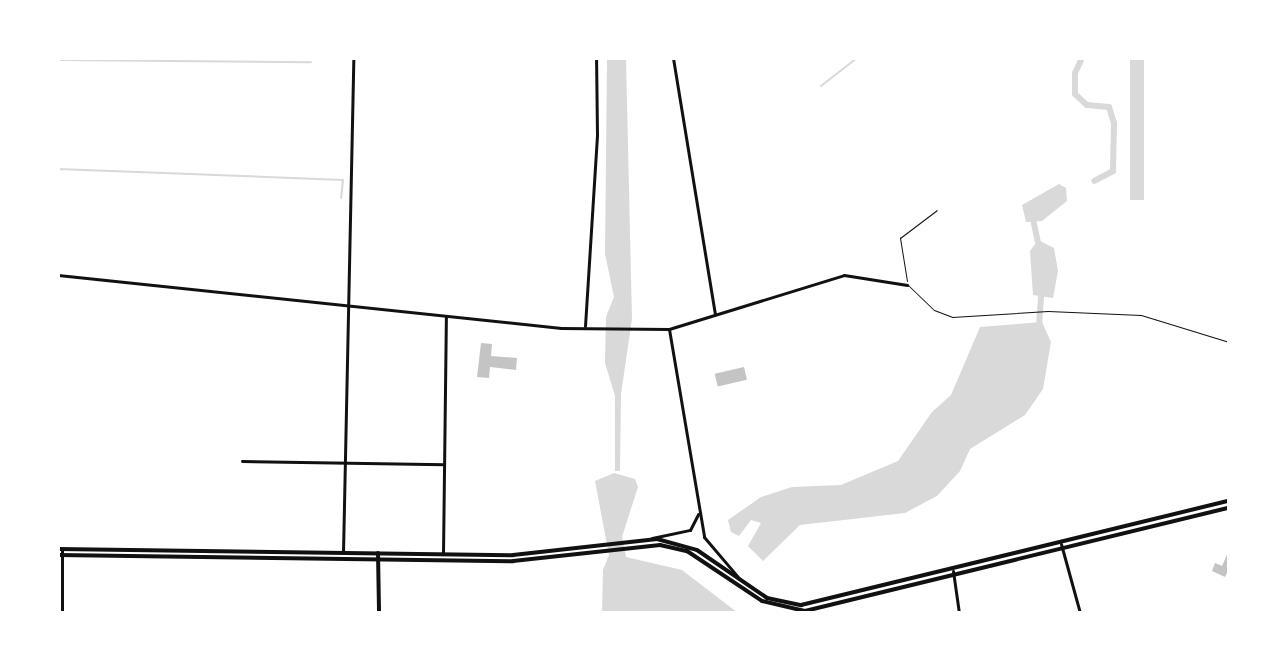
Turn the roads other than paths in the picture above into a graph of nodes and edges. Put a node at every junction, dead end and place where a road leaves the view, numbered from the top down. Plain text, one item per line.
1 (353, 58) edge
2 (596, 58) edge
3 (673, 58) edge
4 (937, 210) dead end
5 (58, 275) edge
6 (907, 285) junction
7 (348, 305) junction
8 (715, 315) junction
9 (446, 316) junction
10 (585, 326) junction
11 (669, 329) junction
12 (1229, 342) edge
13 (242, 461) dead end
14 (345, 462) junction
15 (444, 464) junction
16 (1229, 501) edge
17 (1229, 508) edge
18 (698, 514) junction
19 (651, 538) junction
20 (630, 543) junction
21 (1062, 547) junction
22 (602, 548) junction
23 (60, 552) edge
24 (343, 553) junction
25 (378, 553) junction
26 (443, 554) junction
27 (378, 560) junction
28 (953, 574) junction
29 (742, 583) junction
30 (62, 613) edge
31 (379, 613) edge
32 (959, 613) edge
33 (1080, 613) edge

1 - 7 street
2 - 10 street
3 - 8 street
4 - 6 lane
5 - 7 street
6 - 8 street
6 - 12 lane
7 - 9 street
7 - 14 street
8 - 11 street
9 - 10 street
9 - 15 street
10 - 11 street
11 - 18 street
13 - 14 street
14 - 15 street
14 - 24 street
15 - 26 street
16 - 21 main road
17 - 21 main road
18 - 19 street
18 - 29 street
19 - 20 main road
19 - 29 main road
20 - 22 main road
20 - 28 main road
21 - 28 main road
21 - 33 street
22 - 26 main road
22 - 27 main road
23 - 24 main road
23 - 27 main road
23 - 30 street
24 - 25 main road
25 - 26 main road
25 - 27 main road
27 - 31 main road
28 - 29 main road
28 - 32 street

